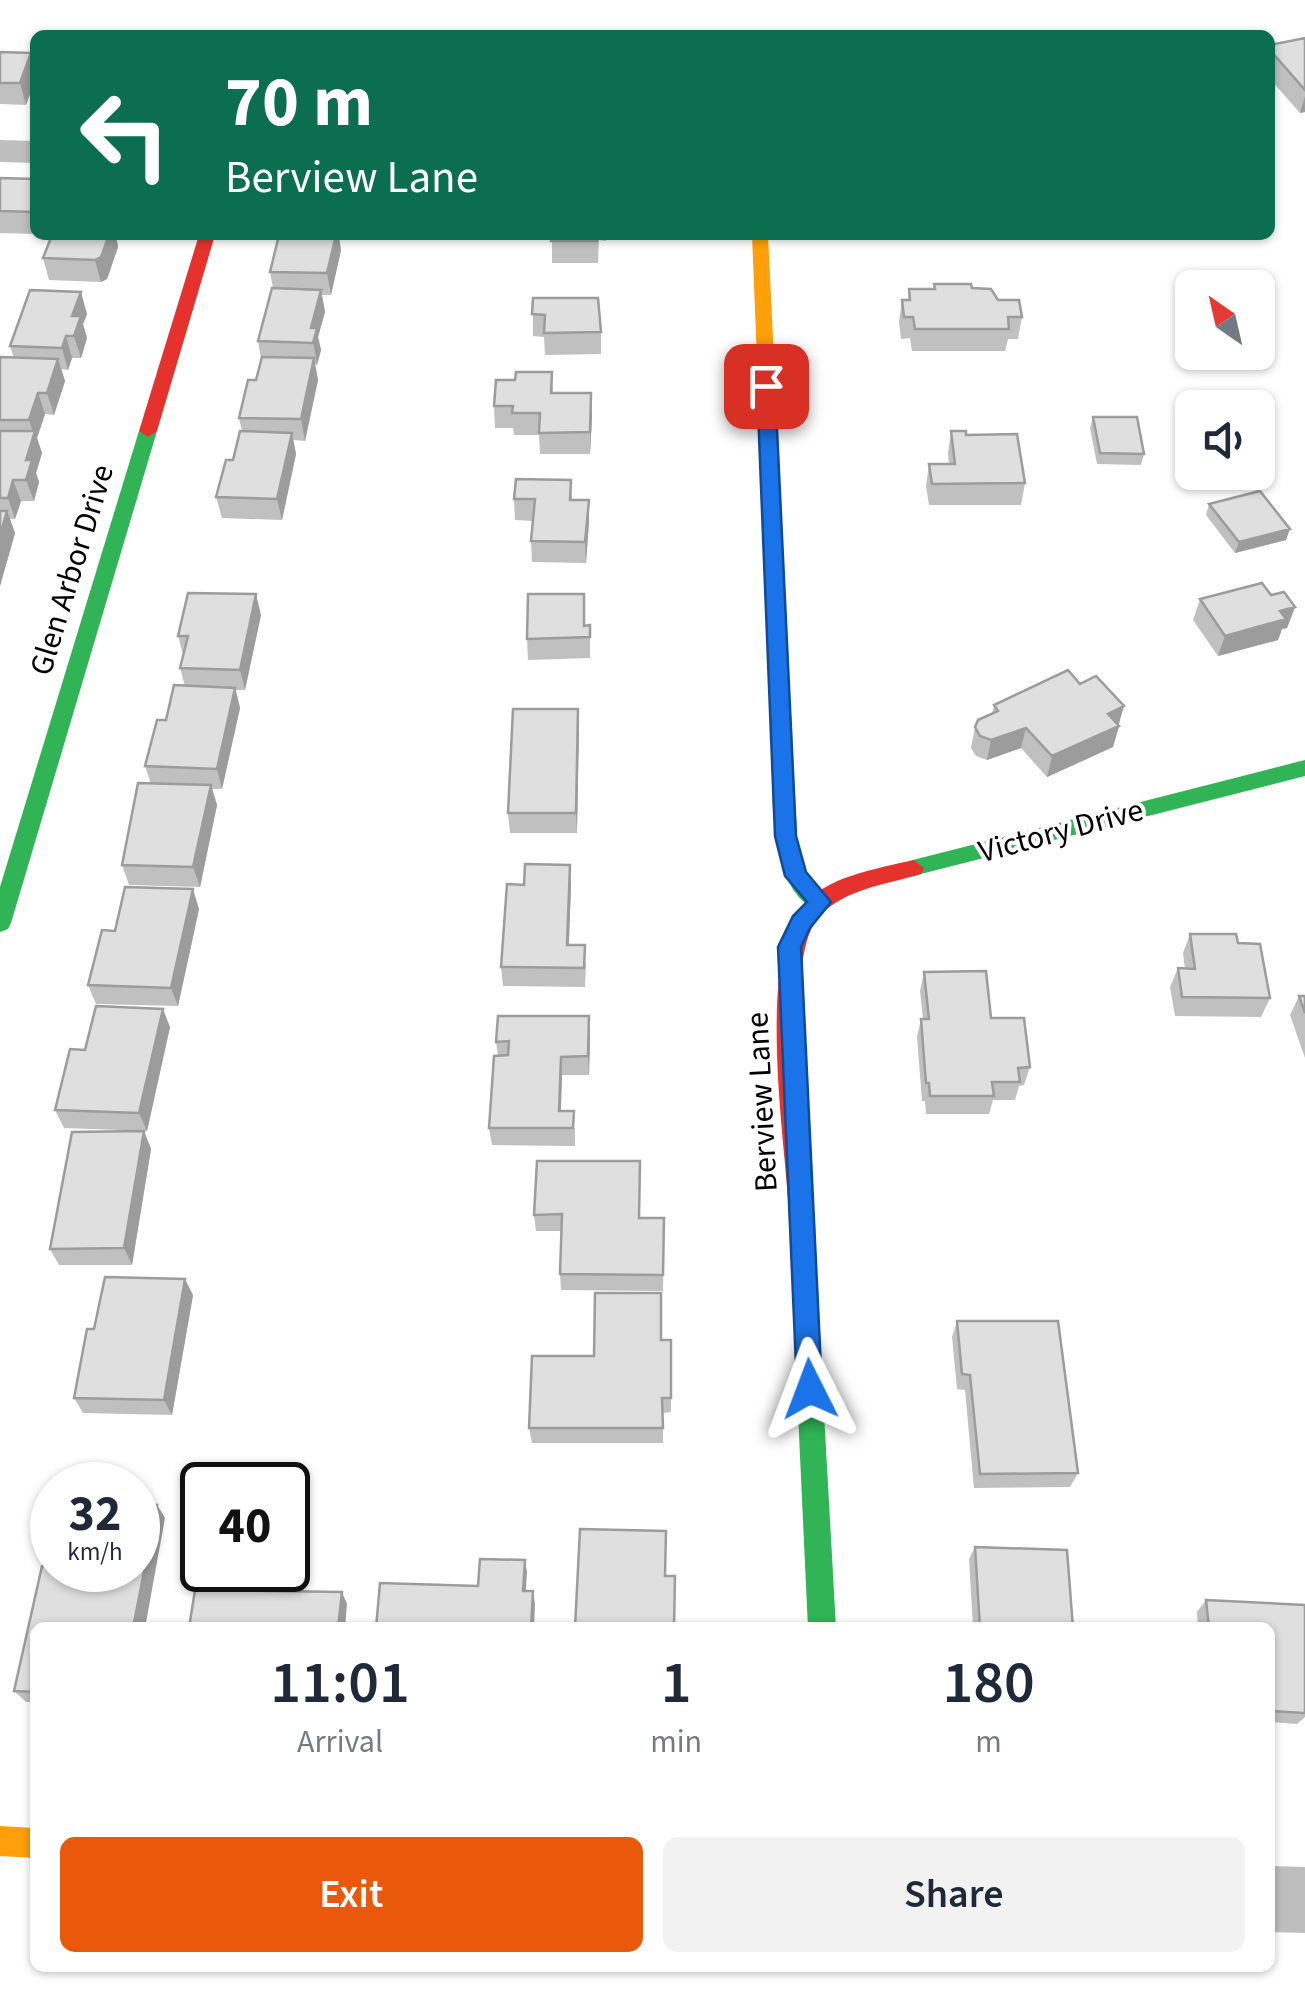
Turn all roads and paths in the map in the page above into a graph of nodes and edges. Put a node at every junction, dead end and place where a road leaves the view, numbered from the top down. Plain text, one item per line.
1 (0, 151) edge
2 (30, 152) edge
3 (205, 240) edge
4 (760, 240) edge
5 (1305, 768) edge
6 (820, 902) junction
7 (0, 923) edge
8 (822, 1622) edge
9 (0, 1841) edge
10 (30, 1843) edge
11 (1275, 1899) edge
12 (1305, 1900) edge

1 - 2 street
3 - 7 street, Glen Arbor Drive
4 - 6 street
5 - 6 street, Victory Drive
6 - 8 street, Berview Lane
9 - 10 street
11 - 12 street

